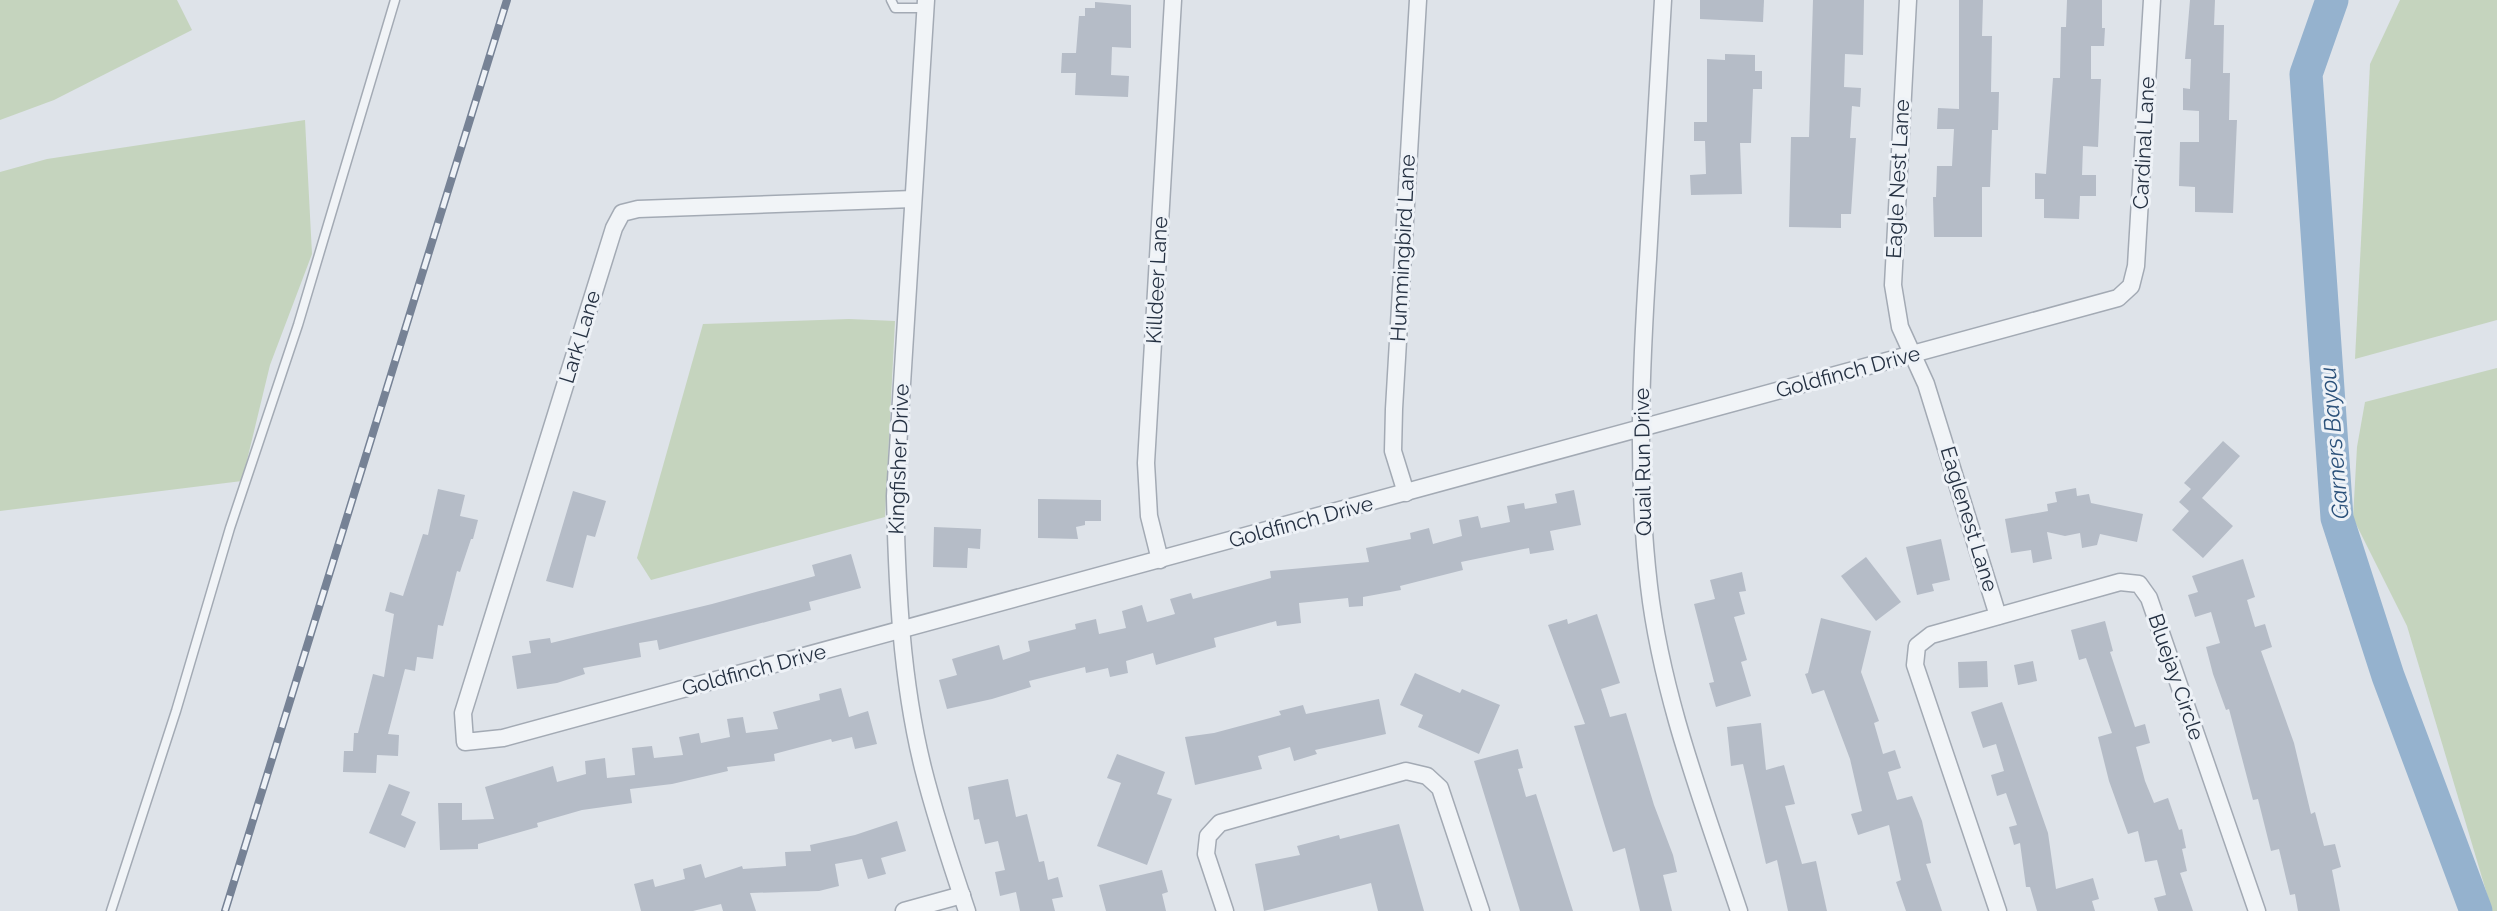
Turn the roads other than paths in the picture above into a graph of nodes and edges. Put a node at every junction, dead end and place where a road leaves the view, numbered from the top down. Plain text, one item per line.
1 (396, 0) edge
2 (891, 0) edge
3 (1173, 0) edge
4 (1418, 0) edge
5 (1663, 0) edge
6 (1908, 0) edge
7 (2152, 0) edge
8 (926, 4) edge
9 (913, 200) junction
10 (2131, 286) joint
11 (1912, 355) junction
12 (1639, 429) junction
13 (1406, 494) junction
14 (1160, 560) junction
15 (1998, 616) junction
16 (901, 630) junction
17 (465, 742) joint
18 (962, 895) junction
19 (111, 911) edge
20 (904, 911) edge
21 (967, 911) edge
22 (1225, 911) edge
23 (1481, 911) edge
24 (1740, 911) edge
25 (1998, 911) edge
26 (2256, 911) edge

1 - 19 lane
2 - 8 lane
3 - 14 street, Killdeer Lane
4 - 13 street, Hummingbird Lane
5 - 12 street, Quail Run Drive
6 - 11 street, Eagle Nest Lane
7 - 10 street, Cardinal Lane
8 - 9 street, Kingfisher Drive
9 - 16 street, Kingfisher Drive
9 - 17 street, Lark Lane
10 - 11 street, Goldfinch Drive
11 - 12 street, Goldfinch Drive
11 - 15 street, Eaglenest Lane
12 - 13 street, Goldfinch Drive
12 - 24 street, Quail Run Drive
13 - 14 street, Goldfinch Drive
14 - 16 street, Goldfinch Drive
15 - 25 street, Eaglenest Lane
15 - 26 street, Bluejay Circle
16 - 17 street, Goldfinch Drive
16 - 18 street, Kingfisher Drive
18 - 20 street
18 - 21 street, Kingfisher Drive
22 - 23 street

